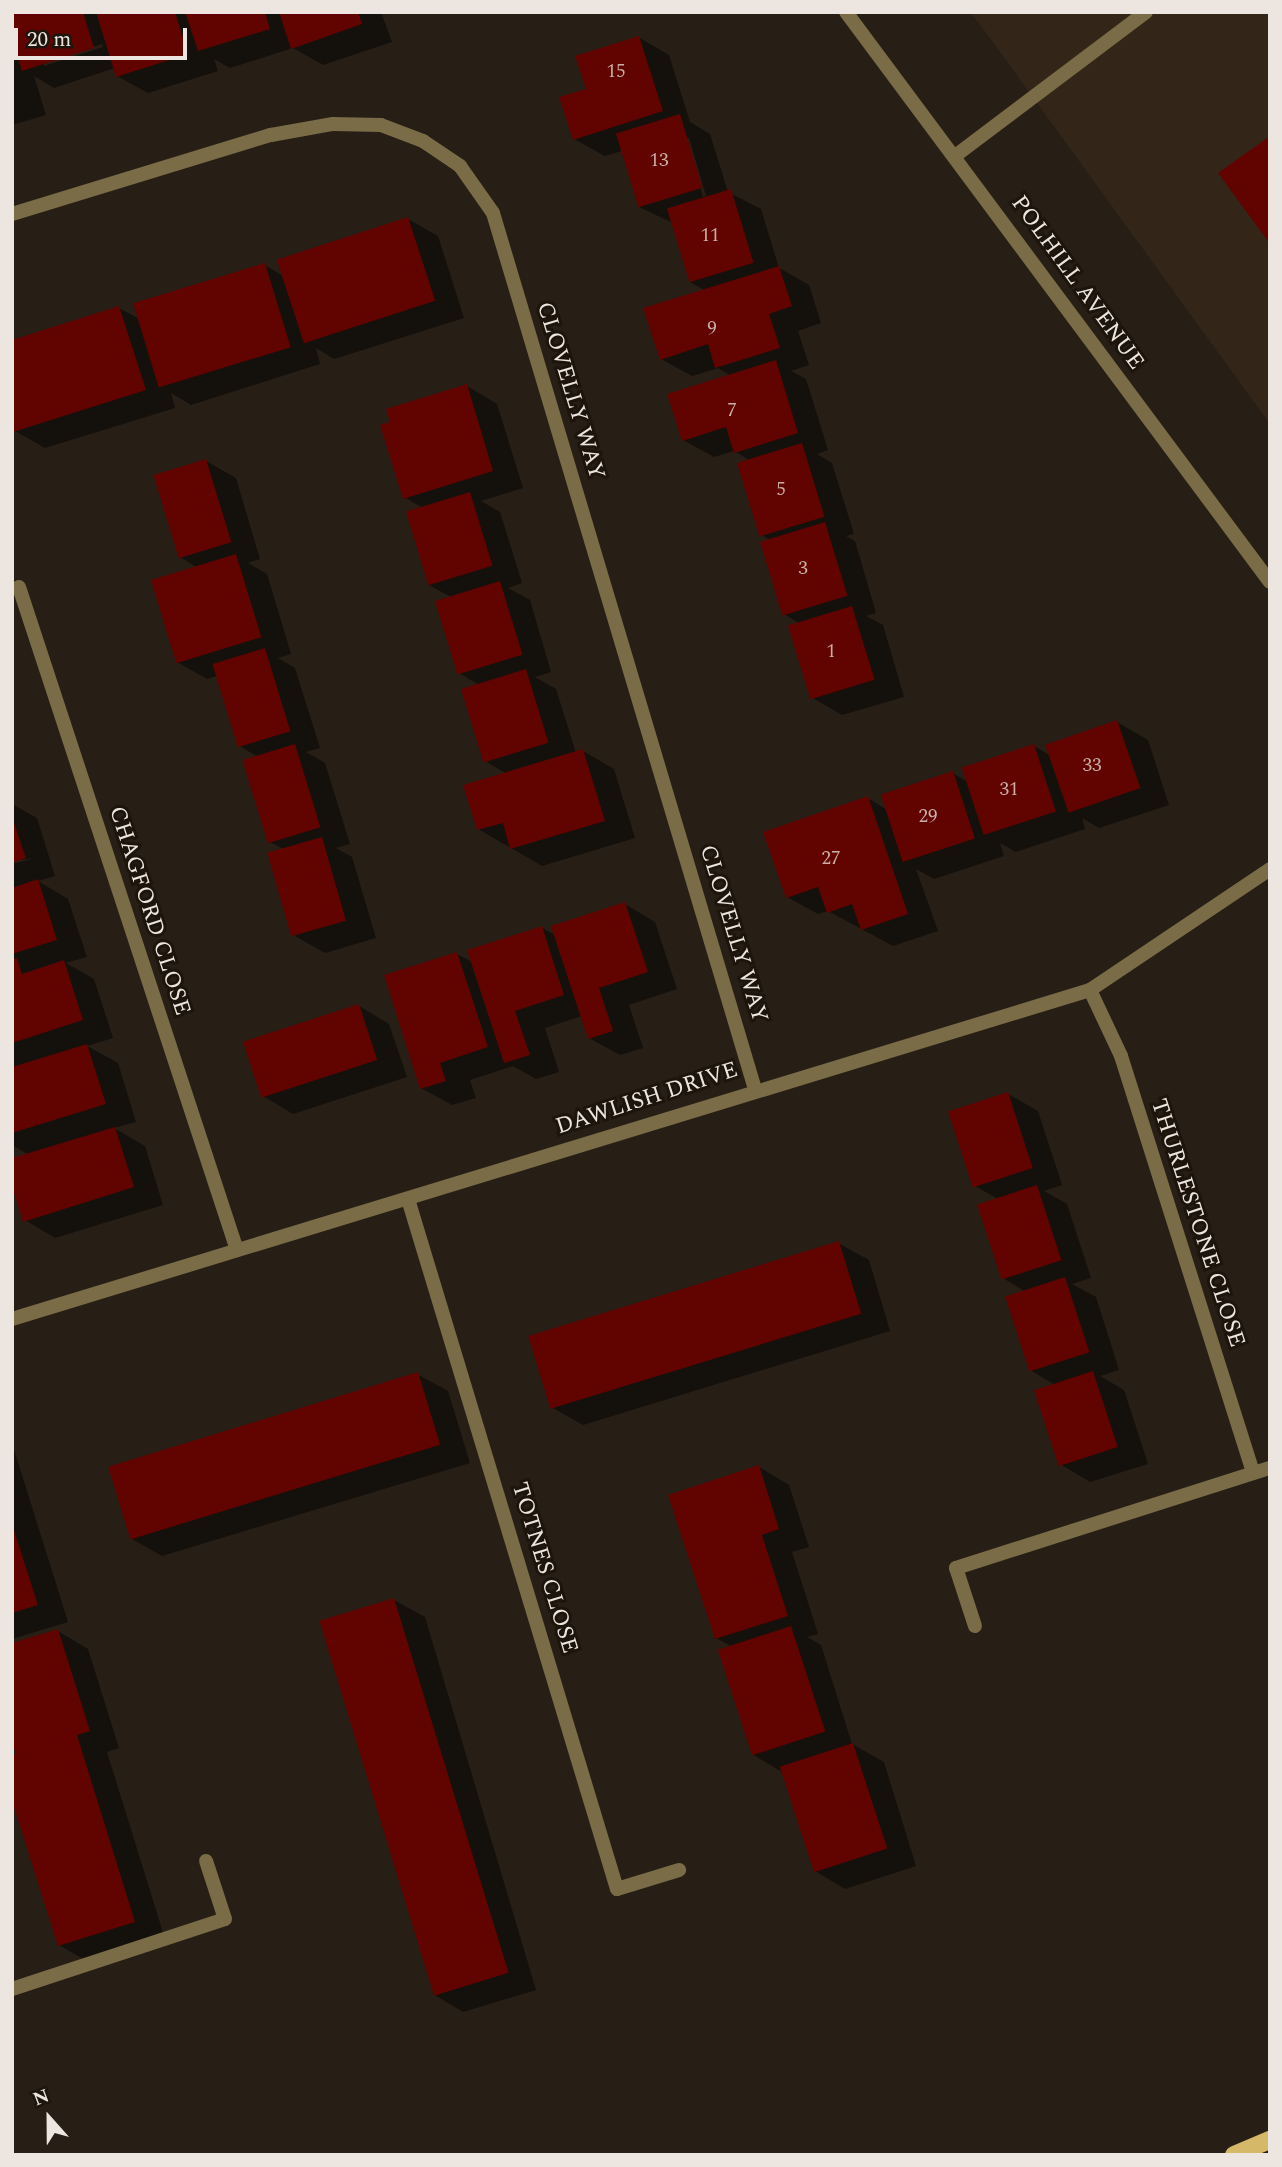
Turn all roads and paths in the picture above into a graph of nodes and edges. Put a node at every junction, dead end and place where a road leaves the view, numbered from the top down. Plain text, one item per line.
1 (846, 12) edge
2 (1146, 12) edge
3 (955, 156) junction
4 (12, 214) edge
5 (1270, 582) edge
6 (19, 587) dead end
7 (1270, 869) edge
8 (1090, 990) junction
9 (755, 1089) junction
10 (408, 1199) junction
11 (237, 1250) junction
12 (12, 1319) edge
13 (1270, 1468) edge
14 (1252, 1473) junction
15 (975, 1626) dead end
16 (206, 1861) dead end
17 (679, 1870) dead end
18 (12, 1989) edge
19 (1270, 2140) edge
20 (1234, 2155) edge

1 - 3 street, POLHILL AVENUE
2 - 3 street
3 - 5 street, POLHILL AVENUE
4 - 9 street, CLOVELLY WAY
6 - 11 street, CHAGFORD CLOSE
7 - 8 street, DAWLISH DRIVE
8 - 9 street, DAWLISH DRIVE
8 - 14 street, THURLESTONE CLOSE
9 - 10 street, DAWLISH DRIVE
10 - 11 street, DAWLISH DRIVE
10 - 17 street, TOTNES CLOSE
11 - 12 street, DAWLISH DRIVE
13 - 14 street
14 - 15 street
16 - 18 street
19 - 20 main road

